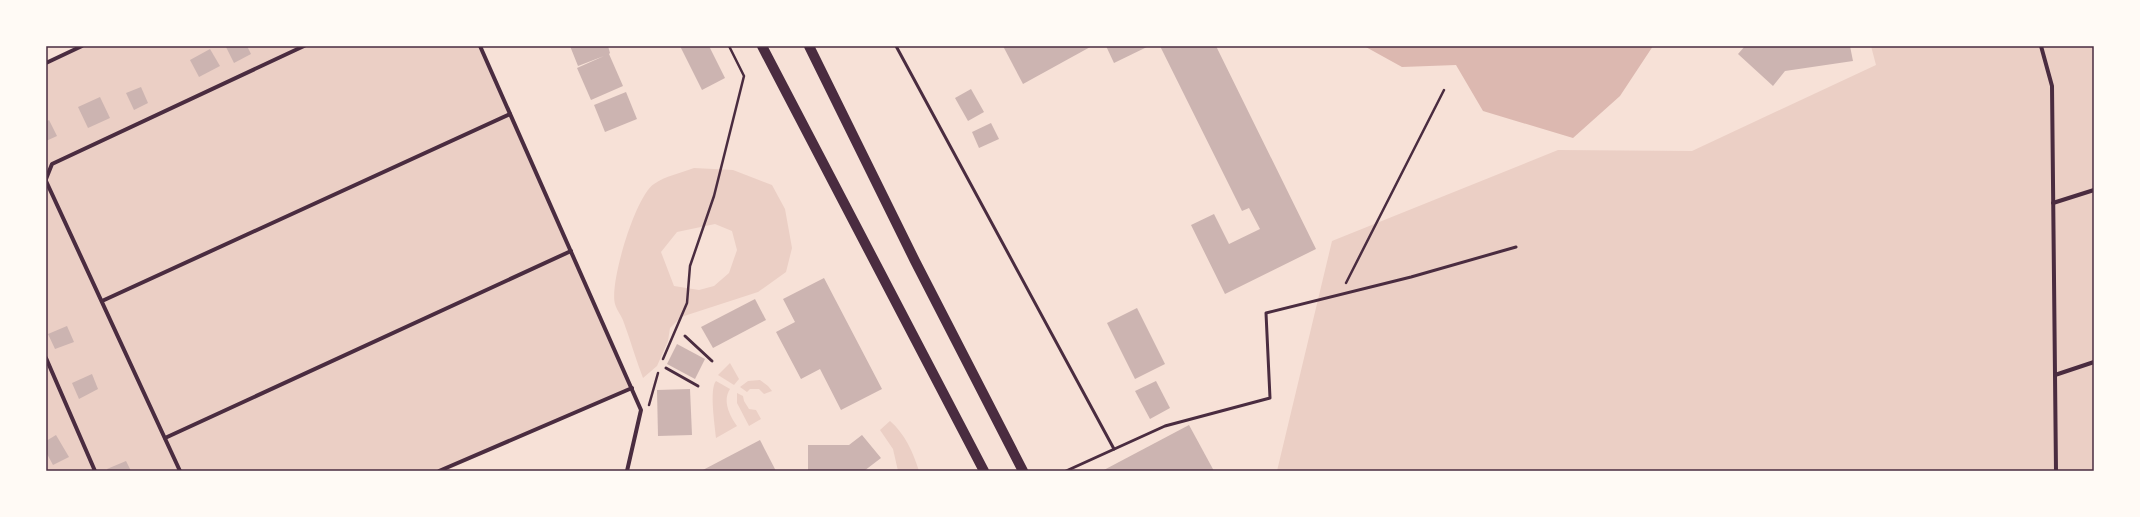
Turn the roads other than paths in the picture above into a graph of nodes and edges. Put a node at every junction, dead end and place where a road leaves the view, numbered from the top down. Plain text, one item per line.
1 (82, 46) edge
2 (304, 46) edge
3 (480, 46) edge
4 (762, 46) edge
5 (809, 46) edge
6 (896, 46) edge
7 (2041, 46) edge
8 (46, 63) edge
9 (510, 114) junction
10 (46, 180) edge
11 (2094, 190) edge
12 (2053, 203) junction
13 (1516, 247) dead end
14 (571, 251) junction
15 (102, 301) junction
16 (685, 336) dead end
17 (46, 358) edge
18 (712, 361) dead end
19 (2094, 362) edge
20 (666, 368) dead end
21 (2055, 375) junction
22 (698, 386) dead end
23 (632, 388) junction
24 (165, 438) junction
25 (1114, 449) junction
26 (95, 471) edge
27 (180, 471) edge
28 (439, 471) edge
29 (627, 471) edge
30 (984, 471) edge
31 (1023, 471) edge
32 (1066, 471) edge
33 (2056, 471) edge

1 - 8 street
2 - 10 street
3 - 9 street
4 - 30 main road
5 - 31 main road
6 - 25 lane
7 - 12 street
9 - 14 street
9 - 15 street
10 - 15 street
11 - 12 street
12 - 21 street
13 - 25 lane
14 - 23 street
14 - 24 street
15 - 24 street
16 - 18 lane
17 - 26 street
19 - 21 street
20 - 22 lane
21 - 33 street
23 - 28 street
23 - 29 street
24 - 27 street
25 - 32 lane

